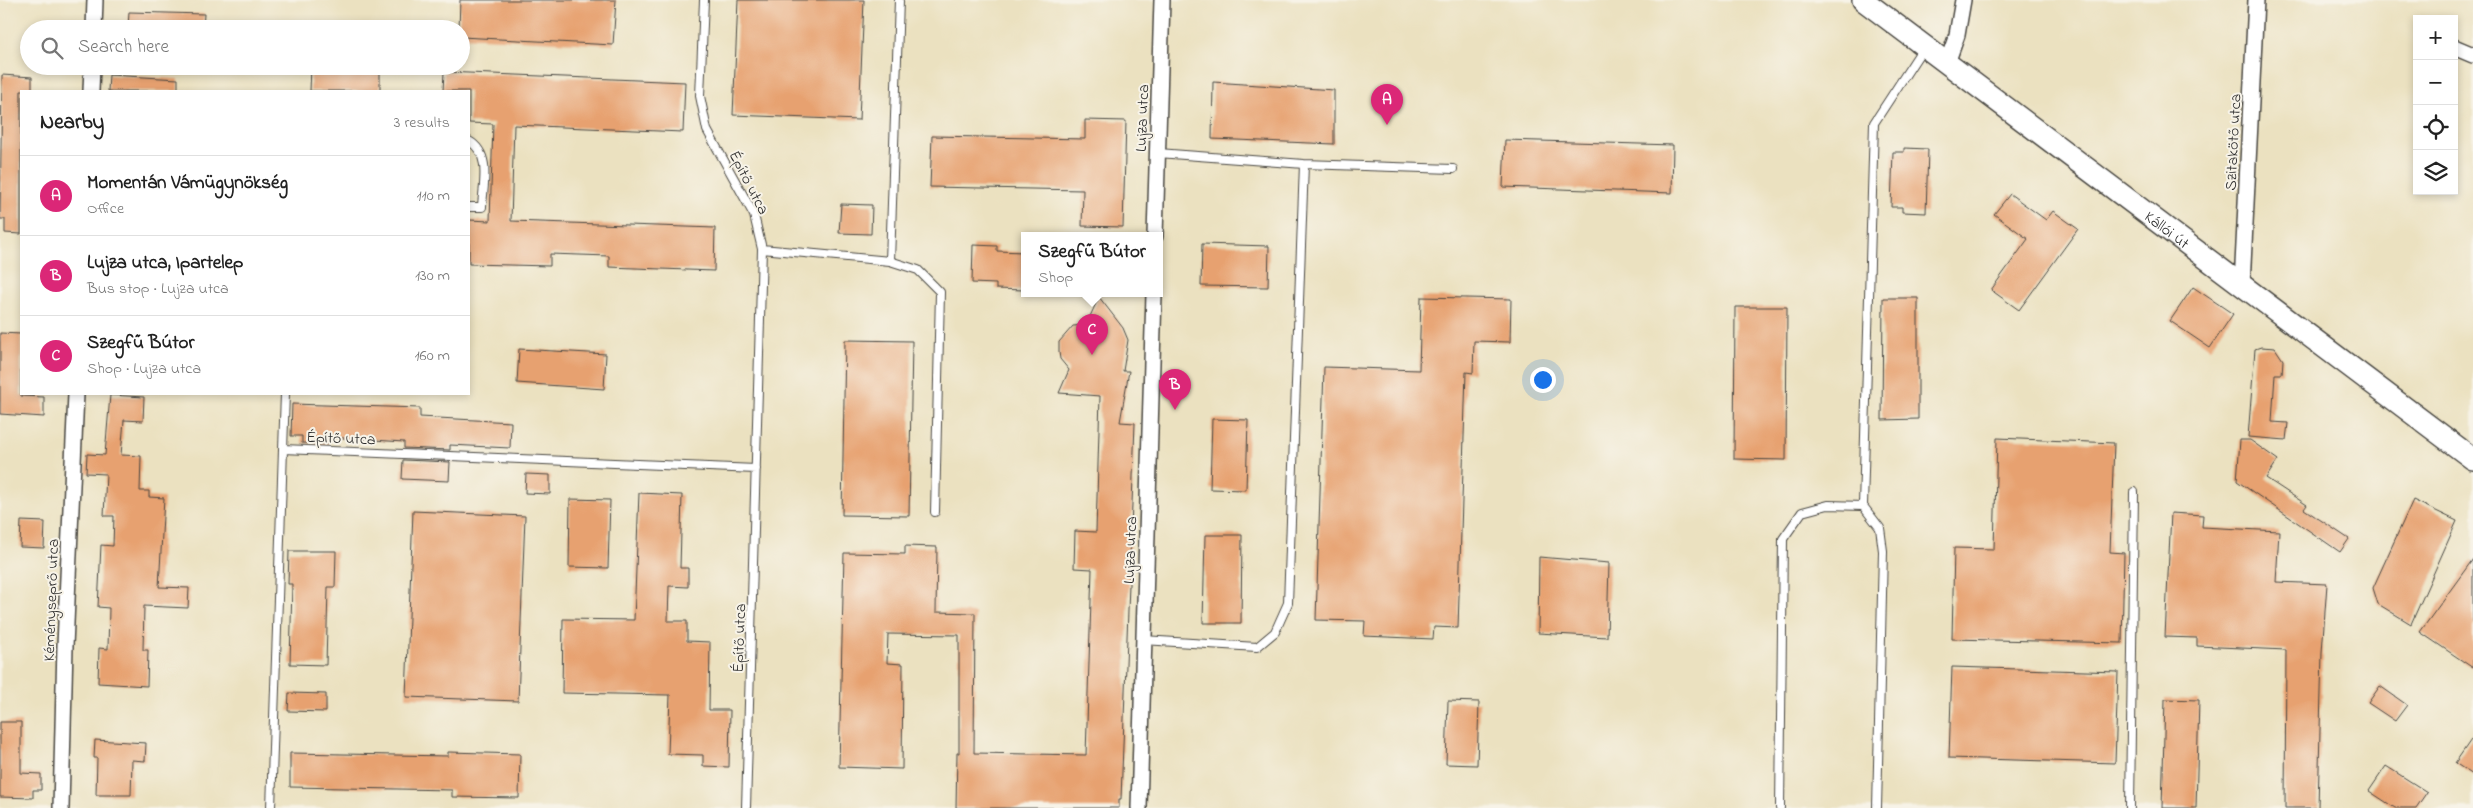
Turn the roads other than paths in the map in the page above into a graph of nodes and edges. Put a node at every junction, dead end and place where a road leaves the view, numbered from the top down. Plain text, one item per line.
1 (95, 0) edge
2 (704, 0) edge
3 (899, 0) edge
4 (1162, 0) edge
5 (1863, 0) edge
6 (1963, 0) edge
7 (2256, 0) edge
8 (94, 20) edge
9 (1924, 46) junction
10 (2458, 48) edge
11 (2473, 54) edge
12 (1947, 64) junction
13 (92, 75) edge
14 (91, 90) edge
15 (470, 141) edge
16 (1158, 153) junction
17 (1304, 164) junction
18 (1453, 169) dead end
19 (470, 207) edge
20 (1155, 232) edge
21 (762, 249) junction
22 (890, 261) junction
23 (2242, 285) junction
24 (1154, 297) edge
25 (76, 395) edge
26 (285, 395) edge
27 (283, 449) junction
28 (2473, 459) edge
29 (756, 469) junction
30 (2134, 492) dead end
31 (1863, 506) junction
32 (935, 512) dead end
33 (1143, 640) junction
34 (61, 808) edge
35 (270, 808) edge
36 (746, 808) edge
37 (1139, 808) edge
38 (1780, 808) edge
39 (1877, 808) edge
40 (2130, 808) edge

1 - 8 street
2 - 21 lane, Építő utca
3 - 22 lane
4 - 16 street, Lujza utca
5 - 9 main road, Kállói út
6 - 12 street
7 - 23 street, Szitakötő utca
9 - 12 main road, Kállói út
9 - 31 lane
10 - 11 street
12 - 23 main road, Kállói út
13 - 14 street
15 - 19 lane
16 - 17 lane
16 - 20 street, Lujza utca
17 - 18 lane
17 - 33 lane
21 - 22 lane
21 - 29 lane, Építő utca
22 - 32 lane
23 - 28 main road, Kállói út
24 - 33 street, Lujza utca
25 - 34 street, Kéményseprő utca
26 - 27 lane
27 - 29 lane, Építő utca
27 - 35 lane, Építő utca
29 - 36 lane, Építő utca
30 - 40 lane
31 - 38 lane
31 - 39 lane
33 - 37 street, Lujza utca

